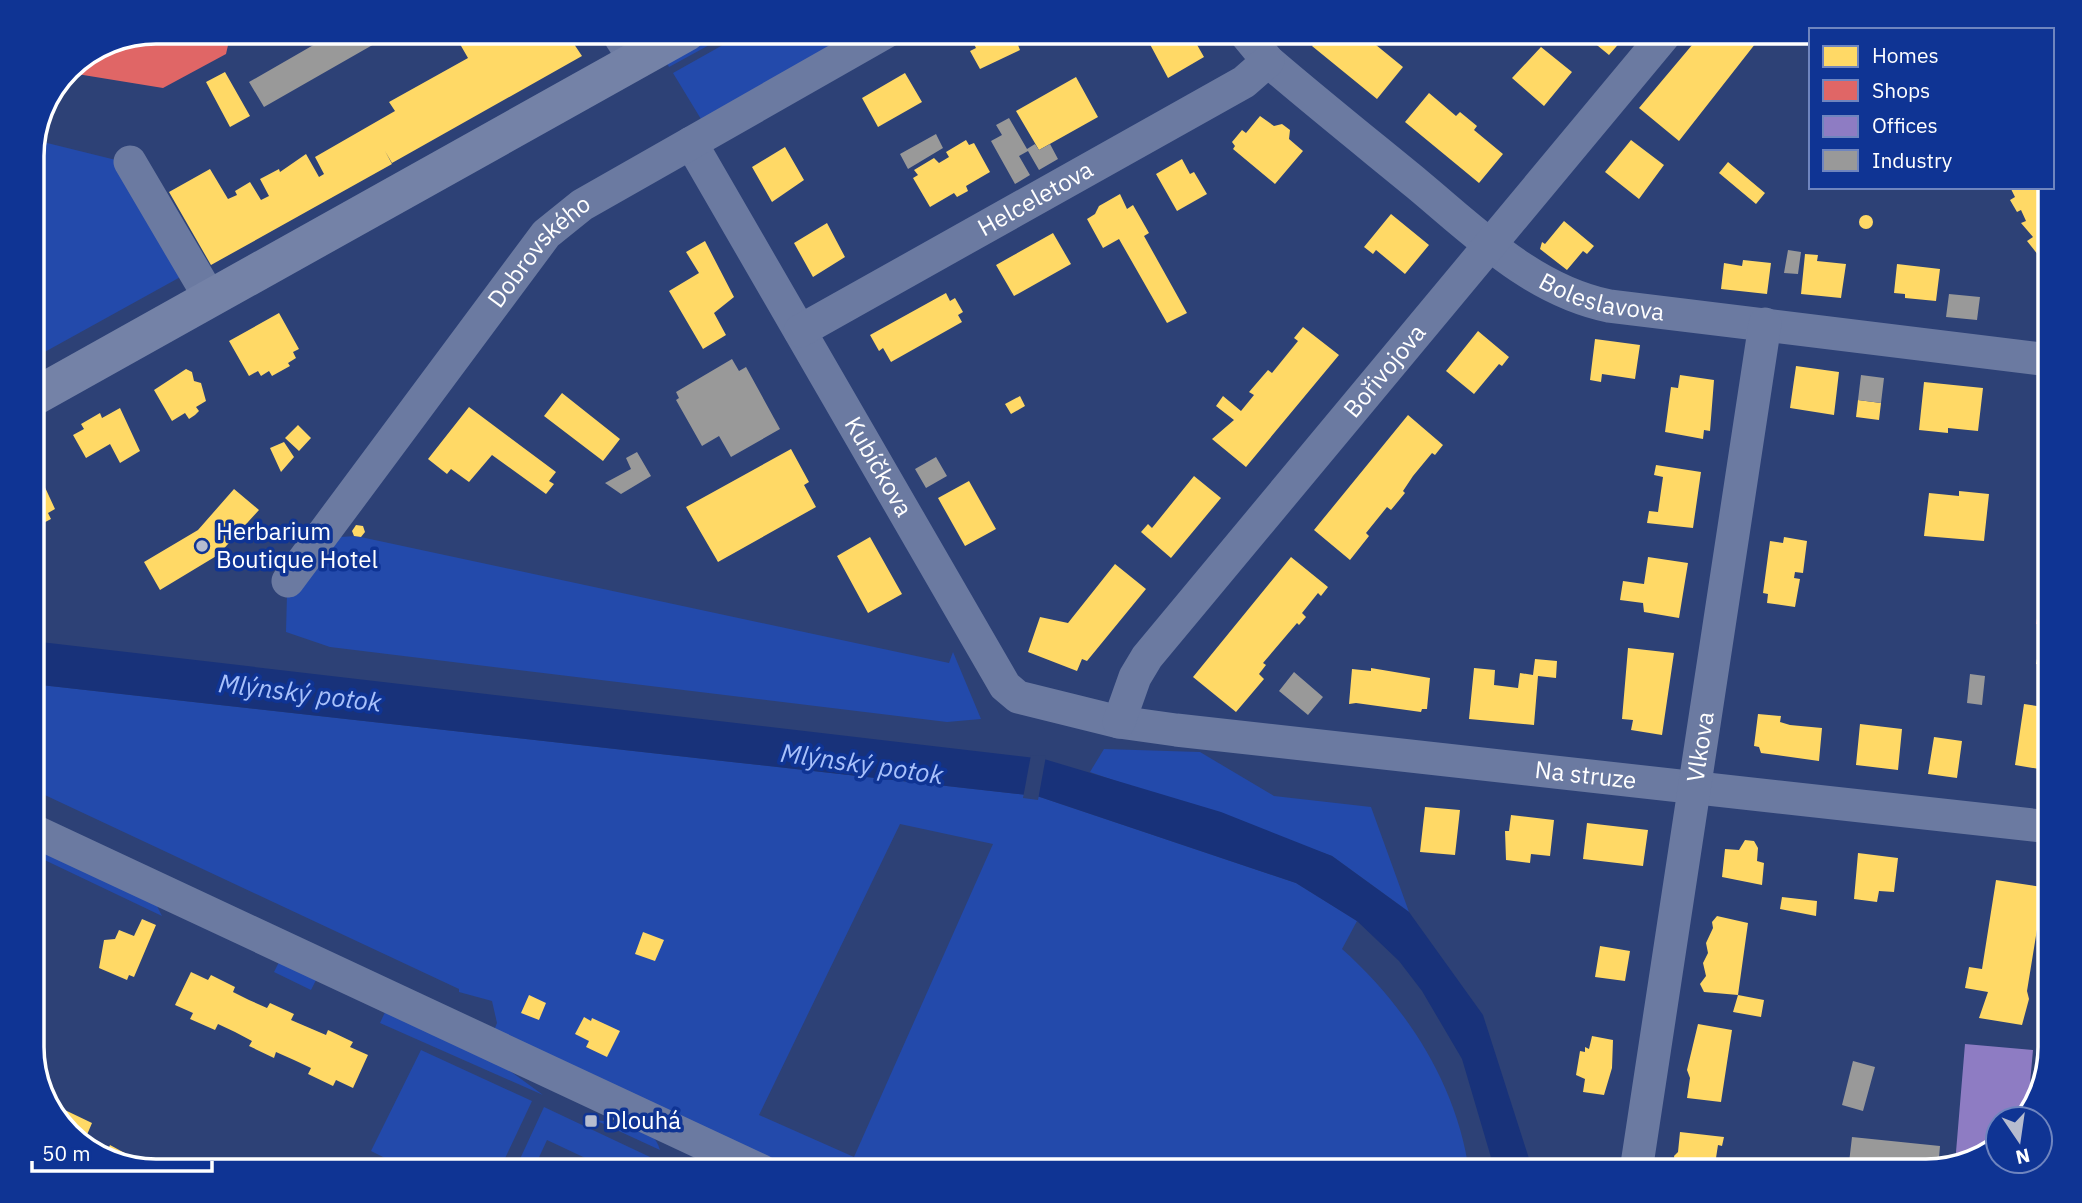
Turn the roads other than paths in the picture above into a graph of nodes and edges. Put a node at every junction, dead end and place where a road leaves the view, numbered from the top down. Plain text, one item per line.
1 (865, 44) edge
2 (1254, 44) edge
3 (1657, 44) edge
4 (626, 46) edge
5 (1268, 61) junction
6 (691, 143) junction
7 (130, 162) dead end
8 (1490, 244) junction
9 (210, 298) junction
10 (1765, 324) junction
11 (800, 331) junction
12 (2038, 358) edge
13 (44, 391) edge
14 (288, 581) dead end
15 (1119, 722) junction
16 (1695, 787) junction
17 (2038, 826) edge
18 (44, 836) edge
19 (736, 1159) edge
20 (1638, 1159) edge

1 - 6 street, Dobrovského
2 - 5 street, Boleslavova
3 - 8 street, Bořivojova
4 - 9 main road
5 - 8 street, Boleslavova
5 - 11 street, Helceletova
6 - 11 street, Kubíčkova
6 - 14 street, Dobrovského
7 - 9 street
8 - 10 street, Boleslavova
8 - 15 street, Bořivojova
9 - 13 main road
10 - 12 street, Boleslavova
10 - 16 street, Vlkova
11 - 15 street, Kubíčkova
15 - 16 street, Na struze
16 - 17 street, Na struze
16 - 20 street, Vlkova
18 - 19 street

